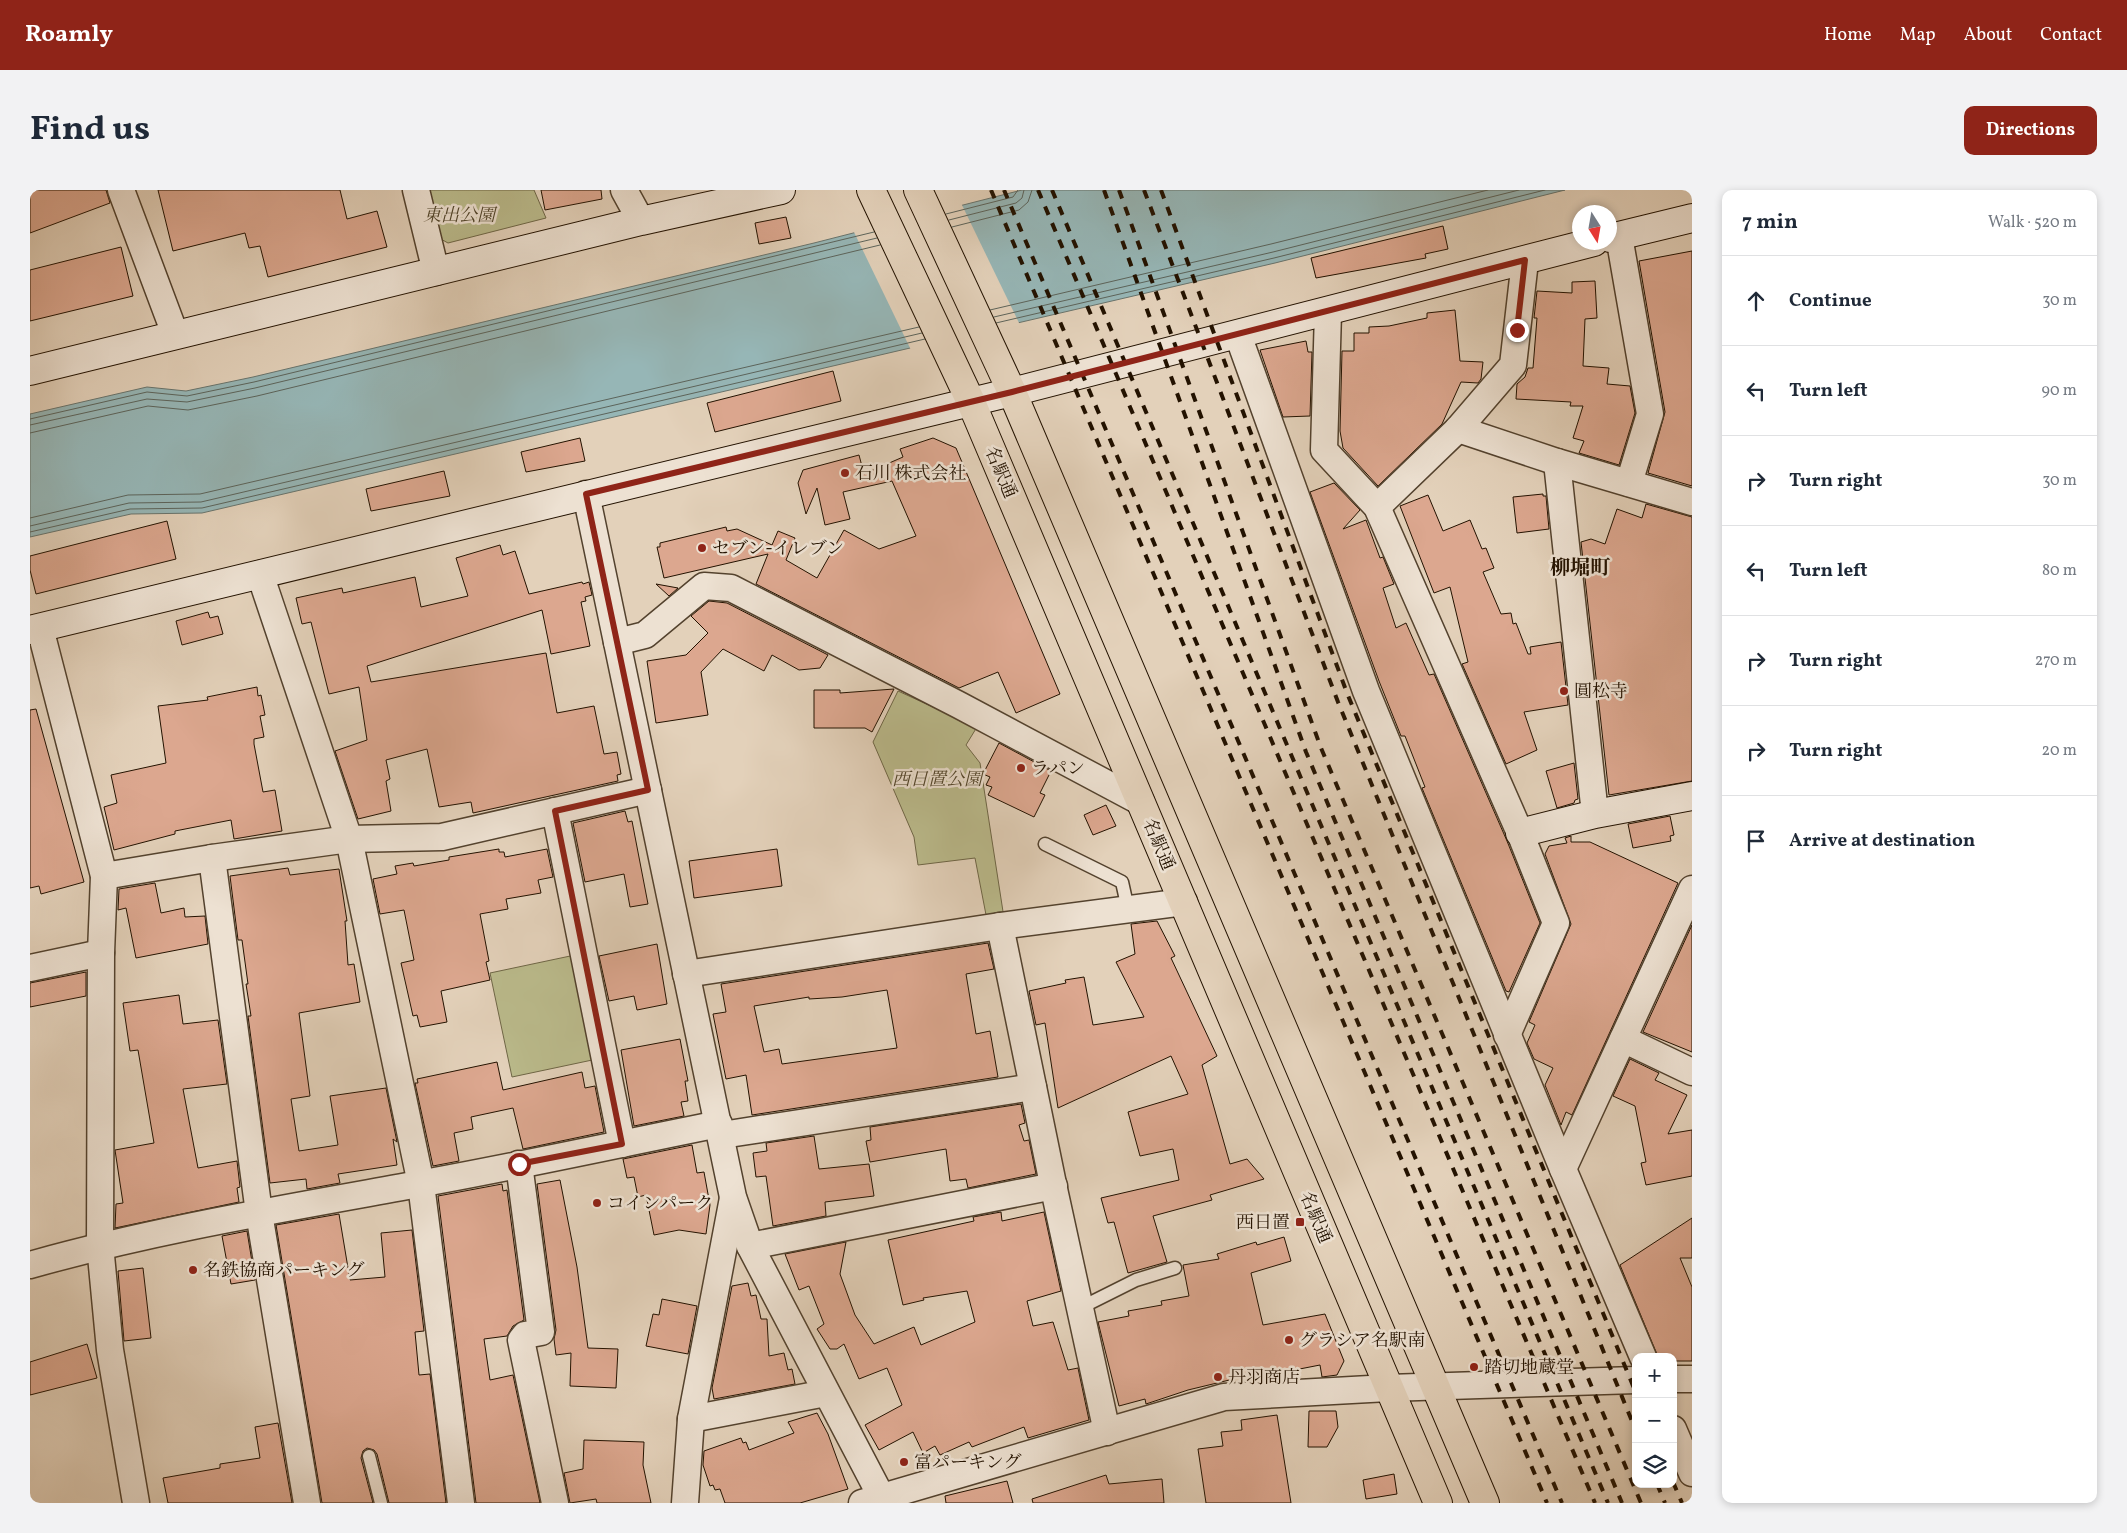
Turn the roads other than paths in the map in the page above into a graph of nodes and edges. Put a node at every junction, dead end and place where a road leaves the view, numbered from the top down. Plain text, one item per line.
1 (120, 190) edge
2 (416, 190) edge
3 (624, 190) edge
4 (780, 190) edge
5 (920, 194) edge
6 (875, 200) edge
7 (1692, 218) edge
8 (641, 221) junction
9 (1617, 236) edge
10 (1572, 248) edge
11 (1617, 250) edge
12 (1525, 260) junction
13 (436, 272) junction
14 (1328, 312) junction
15 (176, 334) junction
16 (1238, 335) junction
17 (30, 371) edge
18 (1012, 392) junction
19 (971, 402) junction
20 (1458, 429) junction
21 (1557, 462) junction
22 (1629, 483) junction
23 (586, 494) junction
24 (1692, 502) edge
25 (1377, 507) junction
26 (260, 574) junction
27 (35, 629) edge
28 (617, 642) junction
29 (648, 790) junction
30 (1692, 796) edge
31 (1141, 802) junction
32 (555, 811) junction
33 (1595, 814) junction
34 (1520, 833) junction
35 (349, 839) junction
36 (1045, 844) dead end
37 (212, 858) junction
38 (104, 876) junction
39 (1692, 889) edge
40 (1184, 902) junction
41 (1128, 909) junction
42 (1000, 926) junction
43 (101, 953) junction
44 (30, 968) edge
45 (686, 974) junction
46 (1507, 1035) junction
47 (1623, 1039) junction
48 (1692, 1072) edge
49 (1033, 1087) junction
50 (720, 1130) junction
51 (622, 1144) junction
52 (519, 1164) junction
53 (1563, 1169) junction
54 (421, 1184) junction
55 (1054, 1186) junction
56 (733, 1197) junction
57 (259, 1213) junction
58 (100, 1246) junction
59 (750, 1246) junction
60 (30, 1265) edge
61 (1174, 1268) dead end
62 (1080, 1308) junction
63 (1641, 1353) edge
64 (1677, 1379) edge
65 (1692, 1379) edge
66 (1632, 1380) edge
67 (1388, 1388) junction
68 (1434, 1388) junction
69 (826, 1393) junction
70 (691, 1419) junction
71 (1107, 1432) junction
72 (1677, 1438) edge
73 (369, 1456) dead end
74 (1692, 1473) edge
75 (874, 1501) edge
76 (136, 1503) edge
77 (308, 1503) edge
78 (381, 1503) edge
79 (461, 1503) edge
80 (555, 1503) edge
81 (685, 1503) edge
82 (1438, 1503) edge
83 (1484, 1503) edge

1 - 15 street
2 - 13 street
3 - 8 street
4 - 8 street
5 - 18 main road
6 - 19 main road, 名駅通
7 - 9 street
8 - 13 street
10 - 12 street
11 - 22 street
12 - 14 street
12 - 20 street
13 - 15 street
14 - 16 street
14 - 25 street
15 - 17 street
16 - 18 street
16 - 46 street
18 - 19 street
18 - 68 main road
19 - 23 street
19 - 31 main road, 名駅通
20 - 21 street
20 - 25 street
21 - 22 street
21 - 33 street
22 - 24 street
23 - 26 street
23 - 28 street
25 - 34 street
26 - 27 street
26 - 35 street
27 - 38 street
28 - 29 street
28 - 31 street
29 - 32 street
29 - 45 street
30 - 33 street
31 - 40 main road, 名駅通
32 - 35 street
32 - 51 street
33 - 34 street
34 - 46 street
35 - 37 street
35 - 54 street
36 - 41 lane
37 - 38 street
37 - 57 street
38 - 43 street
39 - 47 street
40 - 41 street
40 - 67 main road, 名駅通
41 - 42 street
42 - 45 street
42 - 49 street
43 - 44 street
43 - 58 street
45 - 50 street
46 - 53 street
47 - 48 street
47 - 53 street
49 - 50 street
49 - 55 street
50 - 51 street
50 - 56 street
51 - 52 street
52 - 54 street
52 - 80 street
53 - 63 street
54 - 57 street
54 - 79 street
55 - 59 street
55 - 62 street
56 - 59 street
56 - 70 street
57 - 58 street
57 - 77 street
58 - 60 street
58 - 76 street
59 - 69 street
61 - 62 lane
62 - 71 street
64 - 65 street
66 - 68 street
67 - 68 street
67 - 71 street
67 - 82 main road, 名駅通
68 - 83 main road
69 - 70 street
69 - 75 street
70 - 81 street
71 - 75 street
72 - 74 street
73 - 78 lane

